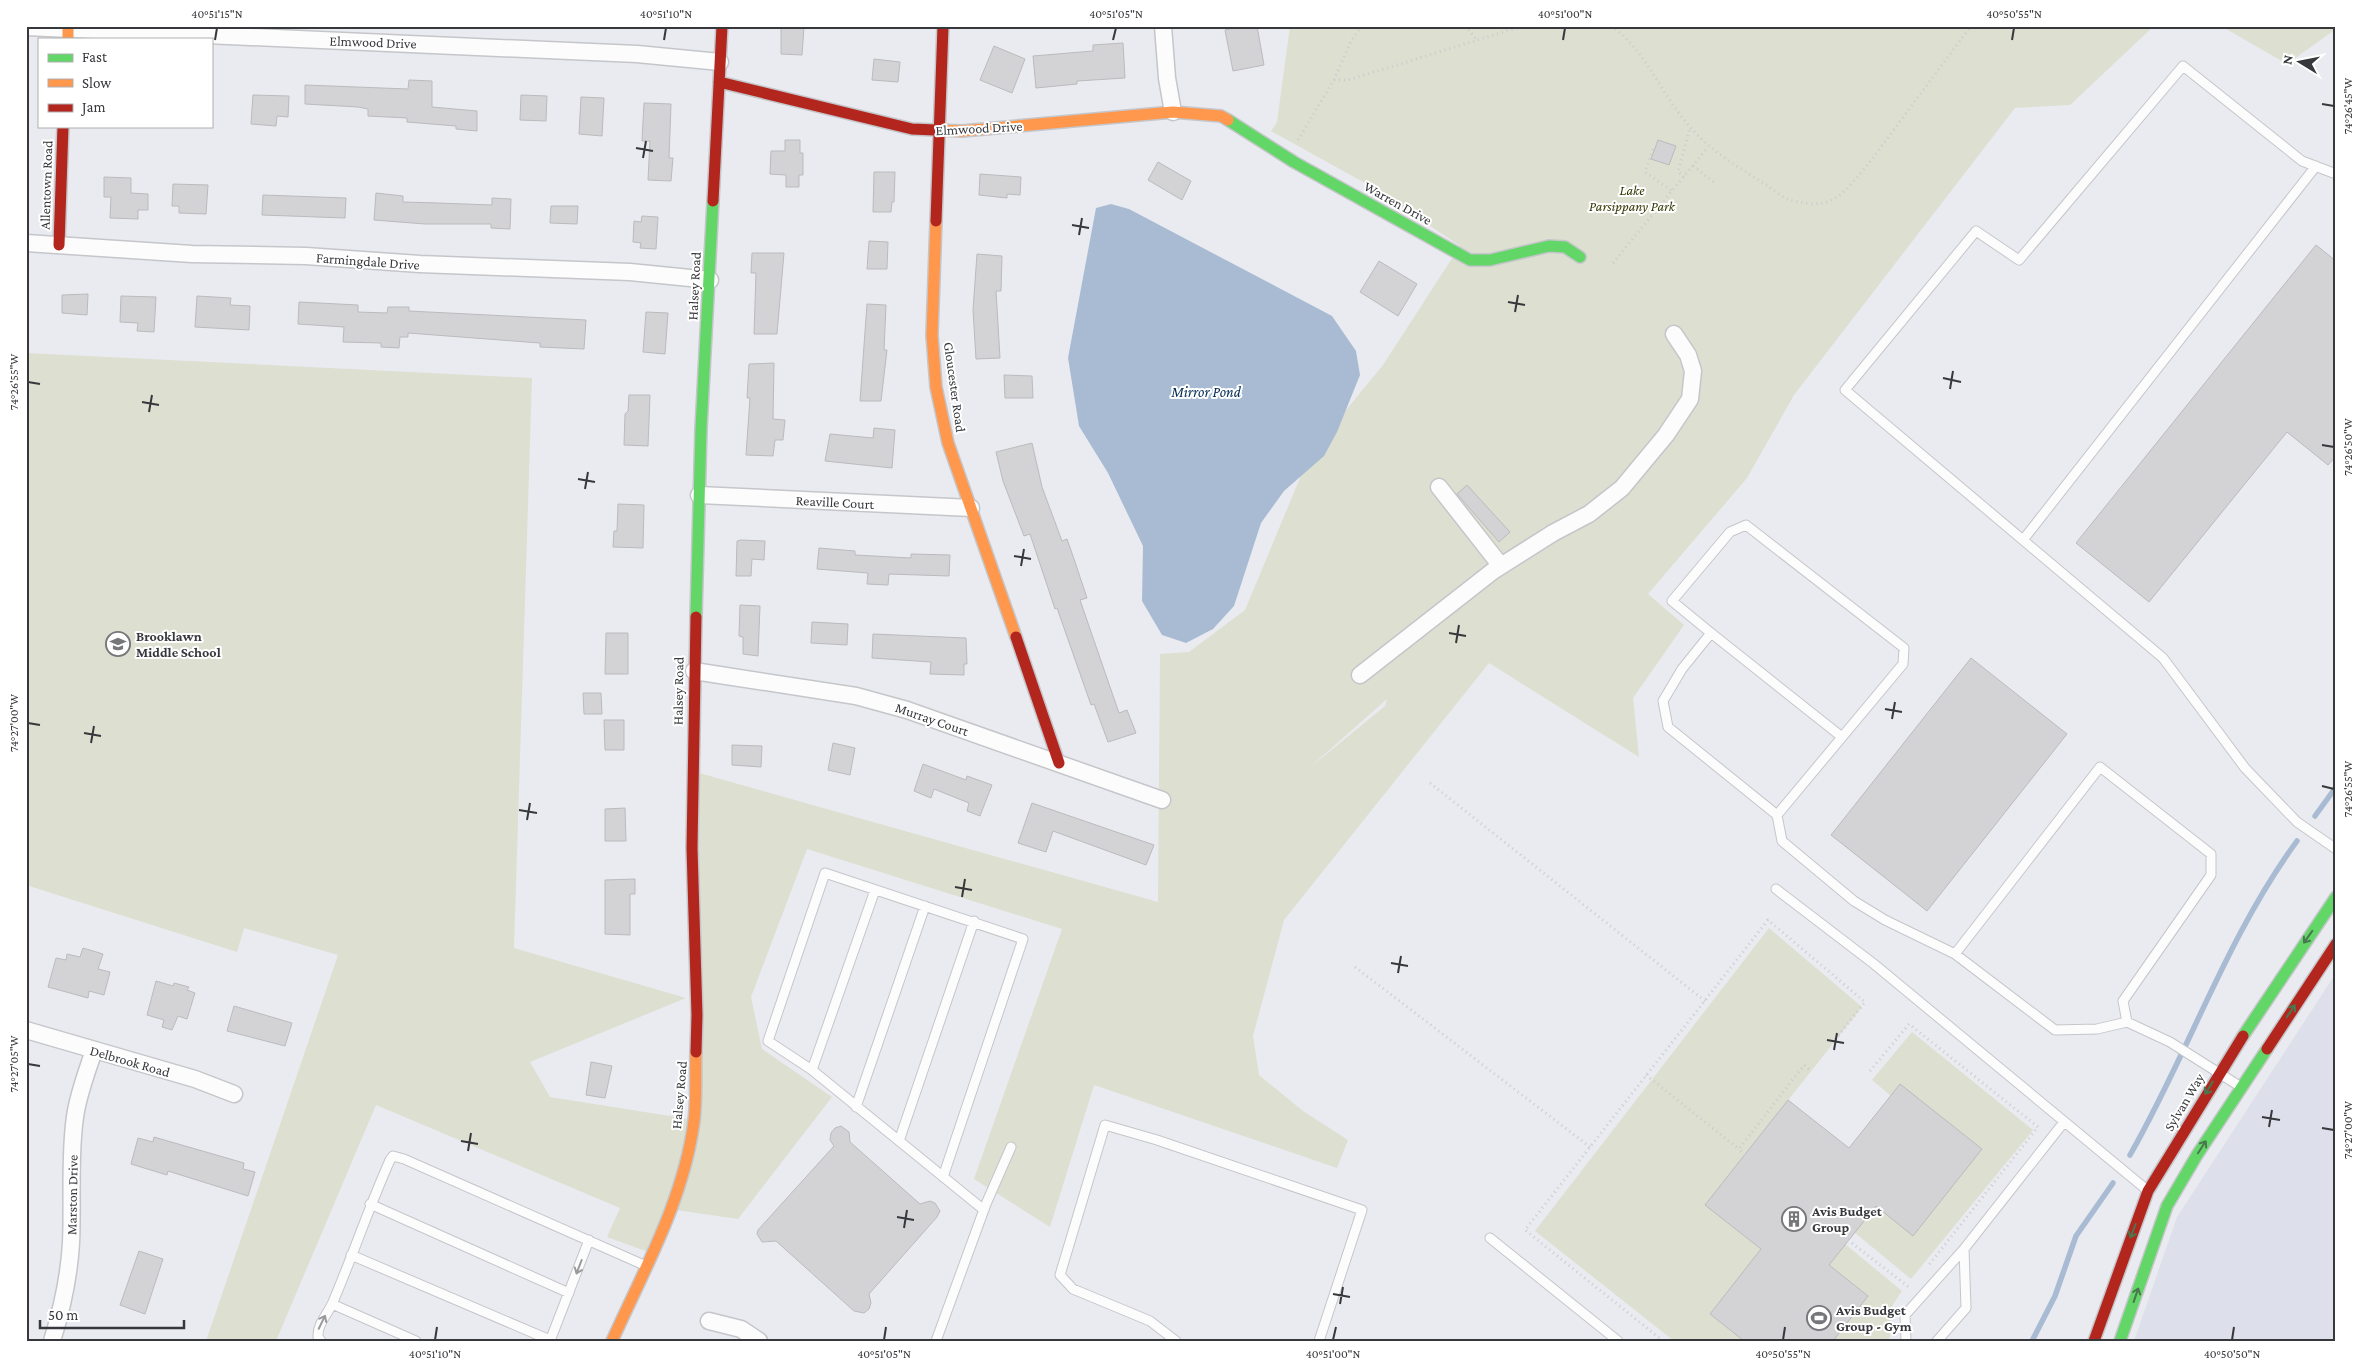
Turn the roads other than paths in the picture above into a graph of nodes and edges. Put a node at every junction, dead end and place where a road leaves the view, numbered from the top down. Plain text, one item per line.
1 (722, 26) edge
2 (943, 26) edge
3 (1164, 26) edge
4 (26, 27) edge
5 (68, 31) edge
6 (720, 62) junction
7 (719, 82) junction
8 (1173, 112) junction
9 (1213, 114) joint
10 (63, 128) edge
11 (938, 131) junction
12 (2316, 166) junction
13 (2336, 174) edge
14 (26, 243) edge
15 (58, 245) junction
16 (1580, 257) dead end
17 (710, 280) junction
18 (1674, 334) dead end
19 (1439, 487) dead end
20 (699, 495) junction
21 (971, 508) junction
22 (2023, 540) junction
23 (1501, 566) junction
24 (1711, 633) junction
25 (694, 671) junction
26 (1360, 675) dead end
27 (1842, 737) junction
28 (1059, 763) junction
29 (1162, 800) dead end
30 (1777, 815) junction
31 (2336, 850) edge
32 (1776, 889) dead end
33 (875, 890) junction
34 (2336, 898) edge
35 (925, 906) junction
36 (974, 921) junction
37 (2336, 944) edge
38 (1955, 954) junction
39 (2127, 1022) junction
40 (26, 1030) edge
41 (94, 1050) junction
42 (812, 1070) junction
43 (2219, 1073) junction
44 (2241, 1087) junction
45 (234, 1094) dead end
46 (856, 1106) junction
47 (2064, 1122) junction
48 (899, 1142) junction
49 (1011, 1147) dead end
50 (943, 1177) junction
51 (2158, 1199) junction
52 (370, 1204) junction
53 (984, 1210) junction
54 (1490, 1238) dead end
55 (589, 1240) junction
56 (1964, 1249) junction
57 (351, 1255) junction
58 (647, 1266) junction
59 (569, 1293) junction
60 (332, 1304) junction
61 (709, 1321) dead end
62 (52, 1341) edge
63 (321, 1341) edge
64 (416, 1341) edge
65 (550, 1341) edge
66 (612, 1341) edge
67 (758, 1341) edge
68 (936, 1341) edge
69 (1176, 1341) edge
70 (1319, 1341) edge
71 (1618, 1341) edge
72 (1906, 1341) edge
73 (1937, 1341) edge
74 (2094, 1341) edge
75 (2120, 1341) edge

1 - 6 street, Halsey Road
2 - 11 street, Gloucester Road
3 - 8 street
4 - 5 street, Elmwood Drive
5 - 6 street, Elmwood Drive
6 - 7 street, Halsey Road
7 - 11 street, Elmwood Drive
7 - 17 street, Halsey Road
8 - 9 street, Elmwood Drive
8 - 11 street, Elmwood Drive
9 - 16 street, Warren Drive
10 - 15 street, Allentown Road
11 - 21 street, Gloucester Road
12 - 13 lane
12 - 22 lane
12 - 22 lane
14 - 15 street, Farmingdale Drive
15 - 17 street, Farmingdale Drive
17 - 20 street, Halsey Road
18 - 23 street
19 - 23 street
20 - 21 street, Reaville Court
20 - 25 street, Halsey Road
21 - 28 street, Gloucester Road
22 - 31 lane
23 - 26 street
24 - 27 lane
24 - 27 lane
24 - 30 lane
25 - 28 street, Murray Court
25 - 58 street, Halsey Road
27 - 30 lane
28 - 29 street, Murray Court
30 - 38 lane
32 - 47 lane
33 - 35 lane
33 - 42 lane
33 - 42 lane
34 -> 43 street, Sylvan Way
35 - 36 lane
35 - 46 lane
36 - 48 lane
36 - 50 lane
44 -> 37 street, Sylvan Way
38 - 39 lane
38 - 39 lane
39 - 43 lane
40 - 41 street, Delbrook Road
41 - 45 street, Delbrook Road
41 - 62 street, Marston Drive
42 - 46 lane
43 - 44 lane
43 -> 51 street, Sylvan Way
51 -> 44 street, Sylvan Way
46 - 48 lane
47 - 51 lane
47 - 56 lane
48 - 50 lane
49 - 53 lane
50 - 53 lane
51 -> 74 street, Sylvan Way
75 -> 51 street, Sylvan Way
52 - 55 lane
52 - 57 lane
52 - 59 lane
53 - 68 lane
54 - 71 lane
55 - 58 lane
55 -> 59 lane
56 - 72 lane
56 - 73 lane
57 - 60 lane
57 - 65 lane
58 - 66 street, Halsey Road
59 - 65 lane
63 -> 60 lane
60 - 64 lane
61 - 67 street
69 - 70 lane

